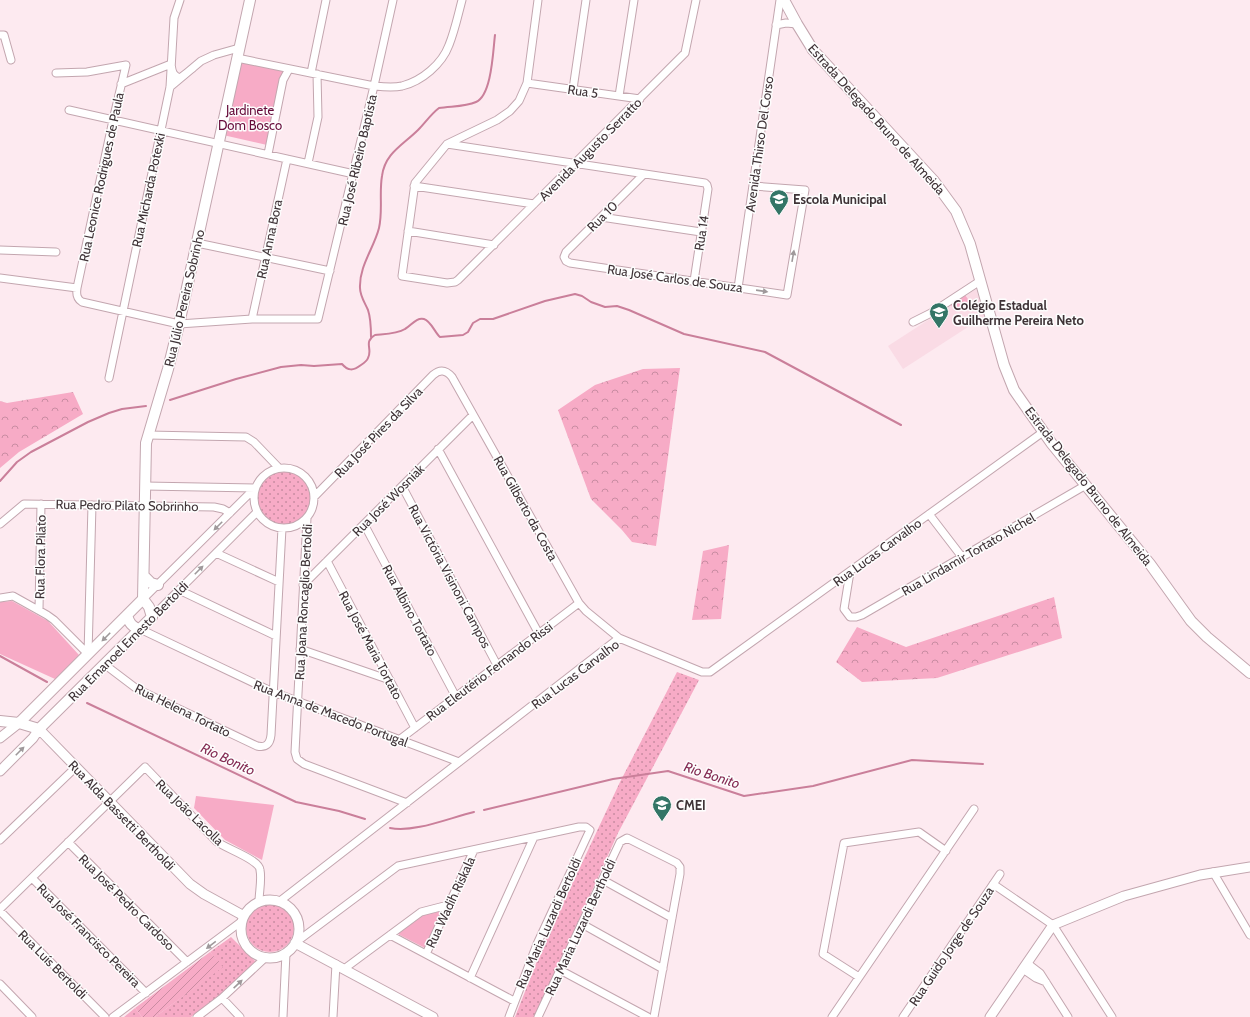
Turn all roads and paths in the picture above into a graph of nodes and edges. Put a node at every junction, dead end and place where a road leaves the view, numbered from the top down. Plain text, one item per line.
1 (180, 0) edge
2 (250, 0) edge
3 (326, 0) edge
4 (393, 0) edge
5 (462, 0) edge
6 (538, 0) edge
7 (586, 0) edge
8 (634, 0) edge
9 (696, 0) edge
10 (780, 0) edge
11 (784, 0) edge
12 (797, 24) junction
13 (776, 25) junction
14 (0, 35) edge
15 (239, 48) junction
16 (237, 58) junction
17 (11, 60) dead end
18 (171, 64) junction
19 (193, 68) junction
20 (289, 68) junction
21 (56, 73) dead end
22 (314, 74) junction
23 (527, 83) junction
24 (121, 84) junction
25 (374, 86) junction
26 (170, 87) junction
27 (573, 89) junction
28 (619, 96) junction
29 (640, 99) junction
30 (68, 110) dead end
31 (113, 120) junction
32 (161, 131) junction
33 (218, 143) junction
34 (447, 144) junction
35 (268, 154) junction
36 (287, 159) junction
37 (308, 163) junction
38 (575, 164) junction
39 (354, 174) junction
40 (644, 174) junction
41 (414, 186) junction
42 (753, 186) junction
43 (534, 204) junction
44 (601, 217) junction
45 (408, 231) junction
46 (701, 232) junction
47 (197, 243) junction
48 (494, 245) junction
49 (0, 250) edge
50 (56, 252) dead end
51 (266, 257) junction
52 (565, 259) joint
53 (330, 271) junction
54 (0, 278) edge
55 (694, 281) junction
56 (980, 281) junction
57 (77, 288) junction
58 (738, 288) junction
59 (122, 312) junction
60 (252, 319) junction
61 (913, 322) dead end
62 (179, 324) junction
63 (444, 371) joint
64 (109, 378) dead end
65 (473, 414) junction
66 (1043, 432) junction
67 (148, 435) junction
68 (438, 449) junction
69 (279, 468) junction
70 (1086, 485) junction
71 (145, 486) junction
72 (402, 486) junction
73 (255, 488) junction
74 (314, 497) junction
75 (41, 504) junction
76 (92, 505) junction
77 (145, 506) junction
78 (257, 512) junction
79 (230, 513) junction
80 (929, 514) junction
81 (307, 518) junction
82 (0, 524) edge
83 (364, 524) junction
84 (282, 528) junction
85 (216, 553) junction
86 (962, 557) junction
87 (327, 561) junction
88 (850, 572) junction
89 (144, 576) junction
90 (279, 582) junction
91 (158, 585) junction
92 (303, 585) junction
93 (179, 590) junction
94 (0, 598) edge
95 (144, 599) junction
96 (579, 603) junction
97 (39, 610) junction
98 (127, 615) junction
99 (152, 617) junction
100 (140, 629) junction
101 (539, 634) junction
102 (276, 636) junction
103 (619, 638) junction
104 (300, 649) junction
105 (88, 654) junction
106 (104, 664) junction
107 (498, 665) junction
108 (1250, 673) edge
109 (390, 680) junction
110 (273, 692) junction
111 (456, 697) junction
112 (298, 702) junction
113 (0, 721) edge
114 (19, 723) junction
115 (415, 728) junction
116 (39, 729) junction
117 (0, 738) edge
118 (399, 740) junction
119 (266, 746) joint
120 (459, 762) junction
121 (76, 767) junction
122 (0, 770) edge
123 (110, 802) junction
124 (407, 803) junction
125 (974, 809) dead end
126 (534, 837) junction
127 (0, 840) edge
128 (68, 842) junction
129 (474, 850) junction
130 (946, 851) junction
131 (1250, 867) edge
132 (1213, 872) junction
133 (1000, 874) dead end
134 (32, 878) junction
135 (603, 880) junction
136 (993, 884) junction
137 (259, 902) junction
138 (280, 902) junction
139 (448, 905) junction
140 (0, 910) edge
141 (672, 918) junction
142 (243, 919) junction
143 (582, 924) junction
144 (1053, 925) junction
145 (390, 934) junction
146 (1250, 935) edge
147 (295, 943) junction
148 (286, 953) junction
149 (426, 954) junction
150 (266, 957) junction
151 (187, 962) junction
152 (336, 964) junction
153 (1025, 966) junction
154 (344, 969) junction
155 (663, 969) junction
156 (560, 970) junction
157 (859, 977) junction
158 (470, 978) junction
159 (0, 984) edge
160 (146, 993) junction
161 (222, 998) junction
162 (514, 1001) junction
163 (540, 1016) edge
164 (32, 1017) edge
165 (105, 1017) edge
166 (113, 1017) edge
167 (197, 1017) edge
168 (240, 1017) edge
169 (283, 1017) edge
170 (333, 1017) edge
171 (433, 1017) edge
172 (509, 1017) edge
173 (648, 1017) edge
174 (654, 1017) edge
175 (832, 1017) edge
176 (903, 1017) edge
177 (990, 1017) edge
178 (1068, 1017) edge
179 (1112, 1017) edge

1 - 18 street, Rua Micharda Potexki
2 - 15 main road, Rua Júlio Pereira Sobrinho
3 - 22 street
4 - 25 street, Rua José Ribeiro Baptista
5 - 25 street
6 - 23 street
7 - 27 street
8 - 28 street
9 - 29 street, Avenida Augusto Serratto
10 - 13 street, Avenida Thirso Del Corso
11 - 12 main road, Estrada Delegado Bruno de Almeida
12 - 13 street
12 - 56 main road, Estrada Delegado Bruno de Almeida
13 - 42 street, Avenida Thirso Del Corso
14 - 17 street
15 - 16 main road, Rua Júlio Pereira Sobrinho
15 - 19 street
16 - 20 street
16 - 33 main road, Rua Júlio Pereira Sobrinho
18 - 19 street
18 - 24 street
18 - 26 street, Rua Micharda Potexki
19 - 26 street
20 - 22 street
20 - 35 street
21 - 24 street, Rua Leonice Rodrigues de Paula
22 - 25 street
22 - 37 street
23 - 27 street, Rua 5
23 - 34 street
24 - 31 street, Rua Leonice Rodrigues de Paula
25 - 39 street, Rua José Ribeiro Baptista
26 - 32 street, Rua Micharda Potexki
27 - 28 street, Rua 5
28 - 29 street, Rua 5
29 - 38 street, Avenida Augusto Serratto
30 - 31 street
31 - 32 street
31 - 57 street, Rua Leonice Rodrigues de Paula
32 - 33 street
32 - 59 street, Rua Micharda Potexki
33 - 35 street
33 - 47 main road, Rua Júlio Pereira Sobrinho
34 - 38 street
34 - 41 street
35 - 36 street
36 - 37 street
36 - 51 street, Rua Anna Bora
37 - 39 street
38 - 40 street
38 - 43 street, Avenida Augusto Serratto
39 - 53 street, Rua José Ribeiro Baptista
40 - 44 street, Rua 10
40 - 46 street, Rua 14
41 - 43 street
41 - 45 street
42 - 58 street, Avenida Thirso Del Corso
58 -> 42 street, Rua José Carlos de Souza
43 - 48 street, Avenida Augusto Serratto
44 - 46 street
44 - 52 street, Rua 10
45 - 48 street
45 - 48 street, Avenida Augusto Serratto
46 - 55 street, Rua 14
47 - 51 street
47 - 62 main road, Rua Júlio Pereira Sobrinho
49 - 50 street
51 - 53 street
51 - 60 street, Rua Anna Bora
52 - 55 street, Rua José Carlos de Souza
53 - 60 street, Rua José Ribeiro Baptista
54 - 57 street
55 - 58 street, Rua José Carlos de Souza
56 - 61 street
56 - 66 main road, Estrada Delegado Bruno de Almeida
57 - 59 street
59 - 62 street
59 - 64 street, Rua Micharda Potexki
60 - 62 street
62 - 67 main road, Rua Júlio Pereira Sobrinho
63 - 65 street, Rua Gilberto da Costa
63 - 74 street, Rua José Pires da Silva
65 - 68 street, Rua José Wosniak
65 - 96 street, Rua Gilberto da Costa
66 - 70 main road, Estrada Delegado Bruno de Almeida
66 - 80 street, Rua Lucas Carvalho
67 - 69 street
67 - 71 main road, Rua Júlio Pereira Sobrinho
68 - 72 street, Rua José Wosniak
68 - 101 street
69 - 73 street
69 - 74 street
70 - 86 street, Rua Lindamir Tortato Nichel
70 - 108 main road, Estrada Delegado Bruno de Almeida
71 - 73 street, Rua Pedro Pilato Sobrinho
71 - 77 main road, Rua Júlio Pereira Sobrinho
72 - 83 street, Rua José Wosniak
72 - 107 street, Rua Victória Visinoni Campos
73 - 78 street
73 - 79 street, Rua Emanoel Ernesto Bertoldi
74 - 81 street
75 - 76 street, Rua Pedro Pilato Sobrinho
75 - 82 street, Rua Pedro Pilato Sobrinho
75 - 97 street, Rua Flora Pilato
76 - 77 street, Rua Pedro Pilato Sobrinho
76 - 105 street
77 - 79 street, Rua Pedro Pilato Sobrinho
77 - 89 main road, Rua Júlio Pereira Sobrinho
78 - 84 street
78 - 85 street, Rua Emanoel Ernesto Bertoldi
79 -> 91 street, Rua Emanoel Ernesto Bertoldi
80 - 86 street
80 - 88 street, Rua Lucas Carvalho
81 - 84 street
81 - 92 street, Rua Joana Roncaglio Bertoldi
83 - 87 street, Rua José Wosniak
83 - 111 street, Rua Albino Tortato
84 - 90 street, Rua Joana Roncaglio Bertoldi
85 - 90 street
93 -> 85 street, Rua Emanoel Ernesto Bertoldi
86 - 88 street, Rua Lindamir Tortato Nichel
87 - 92 street, Rua José Wosniak
87 - 109 street, Rua José Maria Tortato
88 - 103 street, Rua Lucas Carvalho
89 - 91 main road
89 - 95 main road, Rua Júlio Pereira Sobrinho
90 - 102 street, Rua Joana Roncaglio Bertoldi
91 - 95 street, Rua Emanoel Ernesto Bertoldi
92 - 104 street, Rua Joana Roncaglio Bertoldi
93 - 99 street, Rua Emanoel Ernesto Bertoldi
93 - 102 street
94 - 97 street
95 - 98 main road, Rua Emanoel Ernesto Bertoldi
95 - 99 main road
96 - 101 street, Rua Eleutério Fernando Rissi
96 - 103 street, Rua Gilberto da Costa
97 - 105 street
98 - 100 main road
98 -> 105 main road, Rua Emanoel Ernesto Bertoldi
99 - 100 main road, Rua Emanoel Ernesto Bertoldi
100 - 106 main road, Rua Emanoel Ernesto Bertoldi
100 - 110 street, Rua Anna de Macedo Portugal
101 - 107 street, Rua Eleutério Fernando Rissi
102 - 110 street, Rua Joana Roncaglio Bertoldi
103 - 120 street, Rua Lucas Carvalho
104 - 109 street
104 - 112 street, Rua Joana Roncaglio Bertoldi
105 - 114 main road, Rua Emanoel Ernesto Bertoldi
106 - 116 main road, Rua Emanoel Ernesto Bertoldi
106 - 119 street, Rua Helena Tortato
107 - 111 street, Rua Eleutério Fernando Rissi
109 - 115 street, Rua José Maria Tortato
110 - 112 street, Rua Anna de Macedo Portugal
110 - 119 street, Rua Joana Roncaglio Bertoldi
111 - 115 street, Rua Eleutério Fernando Rissi
112 - 118 street, Rua Anna de Macedo Portugal
112 - 124 street, Rua Joana Roncaglio Bertoldi
113 - 114 main road, Rua Alda Bassetti Bertholdi
114 - 116 main road, Rua Alda Bassetti Bertholdi
114 - 117 street, Rua Emanoel Ernesto Bertoldi
115 - 118 street, Rua Eleutério Fernando Rissi
116 - 121 street, Rua Alda Bassetti Bertholdi
122 -> 116 street, Rua Emanoel Ernesto Bertoldi
118 - 120 street, Rua Anna de Macedo Portugal
120 - 124 street, Rua Lucas Carvalho
121 - 123 street, Rua Alda Bassetti Bertholdi
121 - 127 street
123 - 128 street
123 - 137 street, Rua João Lacolla
123 - 142 street, Rua Alda Bassetti Bertholdi
124 - 138 street, Rua Lucas Carvalho
125 - 130 street
126 - 129 street
126 - 158 street
126 - 162 street, Rua Maria Luzardi Bertoldi
128 - 134 street
128 - 151 street, Rua José Pedro Cardoso
129 - 139 street, Rua Wadih Riskala
129 - 147 street
130 - 157 street
130 - 157 street
131 - 132 street
132 - 144 street
132 - 146 street
133 - 136 street, Rua Guido Jorge de Souza
134 - 140 street
134 - 160 street, Rua José Francisco Pereira
135 - 141 street
135 - 141 street, Rua Maria Luzardi Bertholdi
135 - 143 street, Rua Maria Luzardi Bertholdi
136 - 144 street
136 - 176 street, Rua Guido Jorge de Souza
137 - 138 street
137 - 142 street
138 - 147 street
139 - 145 street
139 - 149 street, Rua Wadih Riskala
140 - 165 street, Rua Luís Bertoldi
141 - 155 street
142 - 150 street
142 -> 151 street
143 - 155 street
143 - 156 street, Rua Maria Luzardi Bertholdi
144 - 153 street
144 - 179 street
145 - 149 street
145 - 154 street
147 - 148 street
147 - 152 street
148 - 150 street
148 - 169 street
149 - 158 street
161 -> 150 street
151 - 160 street
152 - 154 street
152 - 170 street
153 - 177 street
153 - 178 street
154 - 171 street
155 - 174 street
156 - 163 street, Rua Maria Luzardi Bertholdi
156 - 173 street
157 - 175 street
158 - 162 street
159 - 164 street
160 - 166 street
161 - 167 street
161 - 168 street
162 - 172 street, Rua Maria Luzardi Bertoldi

